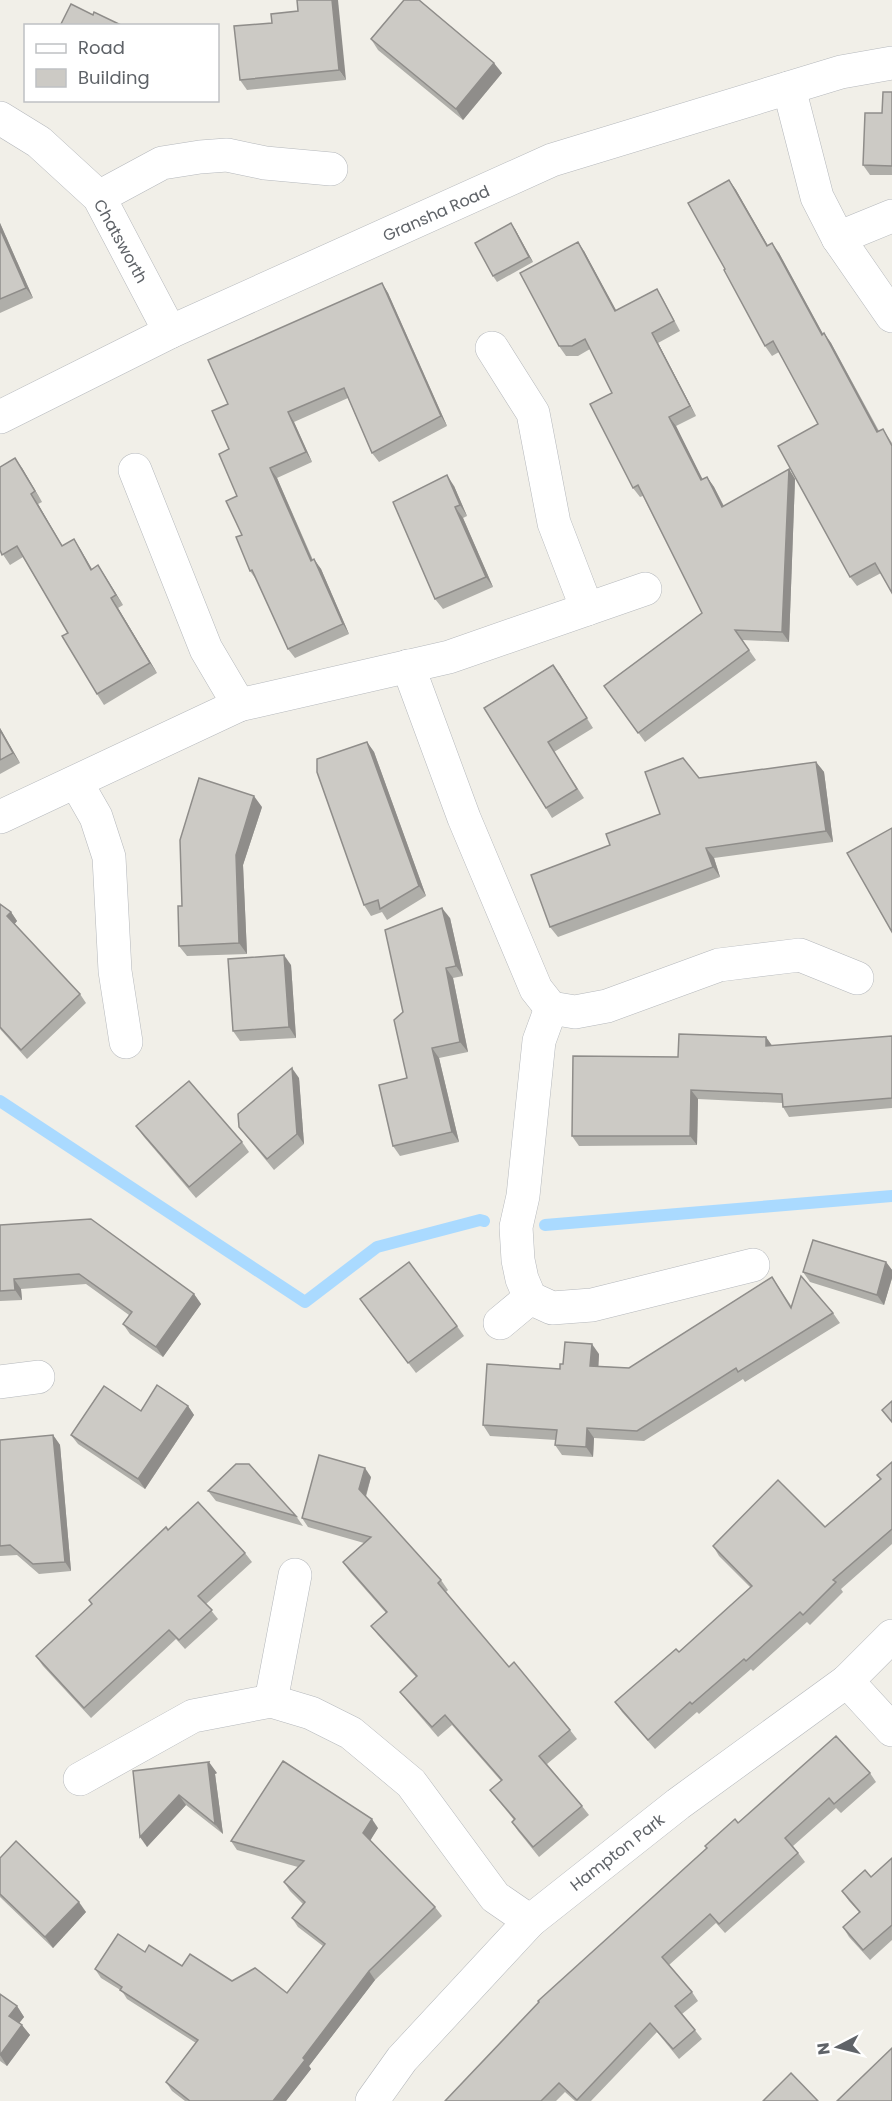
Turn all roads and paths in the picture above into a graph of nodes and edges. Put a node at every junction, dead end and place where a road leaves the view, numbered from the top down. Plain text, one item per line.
1 (892, 63) edge
2 (789, 88) junction
3 (0, 118) edge
4 (332, 169) dead end
5 (99, 197) junction
6 (892, 216) edge
7 (838, 238) junction
8 (892, 316) edge
9 (170, 332) junction
10 (492, 348) dead end
11 (0, 417) edge
12 (135, 470) dead end
13 (645, 590) dead end
14 (586, 609) junction
15 (408, 666) junction
16 (239, 705) junction
17 (76, 782) junction
18 (0, 818) edge
19 (858, 978) dead end
20 (551, 1008) junction
21 (126, 1042) dead end
22 (753, 1265) dead end
23 (530, 1298) junction
24 (500, 1323) dead end
25 (38, 1377) dead end
26 (0, 1382) edge
27 (295, 1575) dead end
28 (892, 1636) edge
29 (847, 1681) junction
30 (271, 1701) junction
31 (892, 1730) edge
32 (80, 1779) dead end
33 (530, 1921) junction
34 (372, 2101) edge

1 - 2 street, Gransha Road
2 - 7 street
2 - 9 street, Gransha Road
3 - 5 street, Chatsworth
4 - 5 street
5 - 9 street, Chatsworth
6 - 7 street
7 - 8 street
9 - 11 street, Gransha Road
10 - 14 street
12 - 16 street
13 - 14 street
14 - 15 street
15 - 16 street
15 - 20 street
16 - 17 street
17 - 18 street
17 - 21 street
19 - 20 street
20 - 23 street
22 - 23 street
23 - 24 street
25 - 26 street
27 - 30 street
28 - 29 street, Hampton Park
29 - 31 street
29 - 33 street, Hampton Park
30 - 32 street
30 - 33 street
33 - 34 street, Hampton Park

